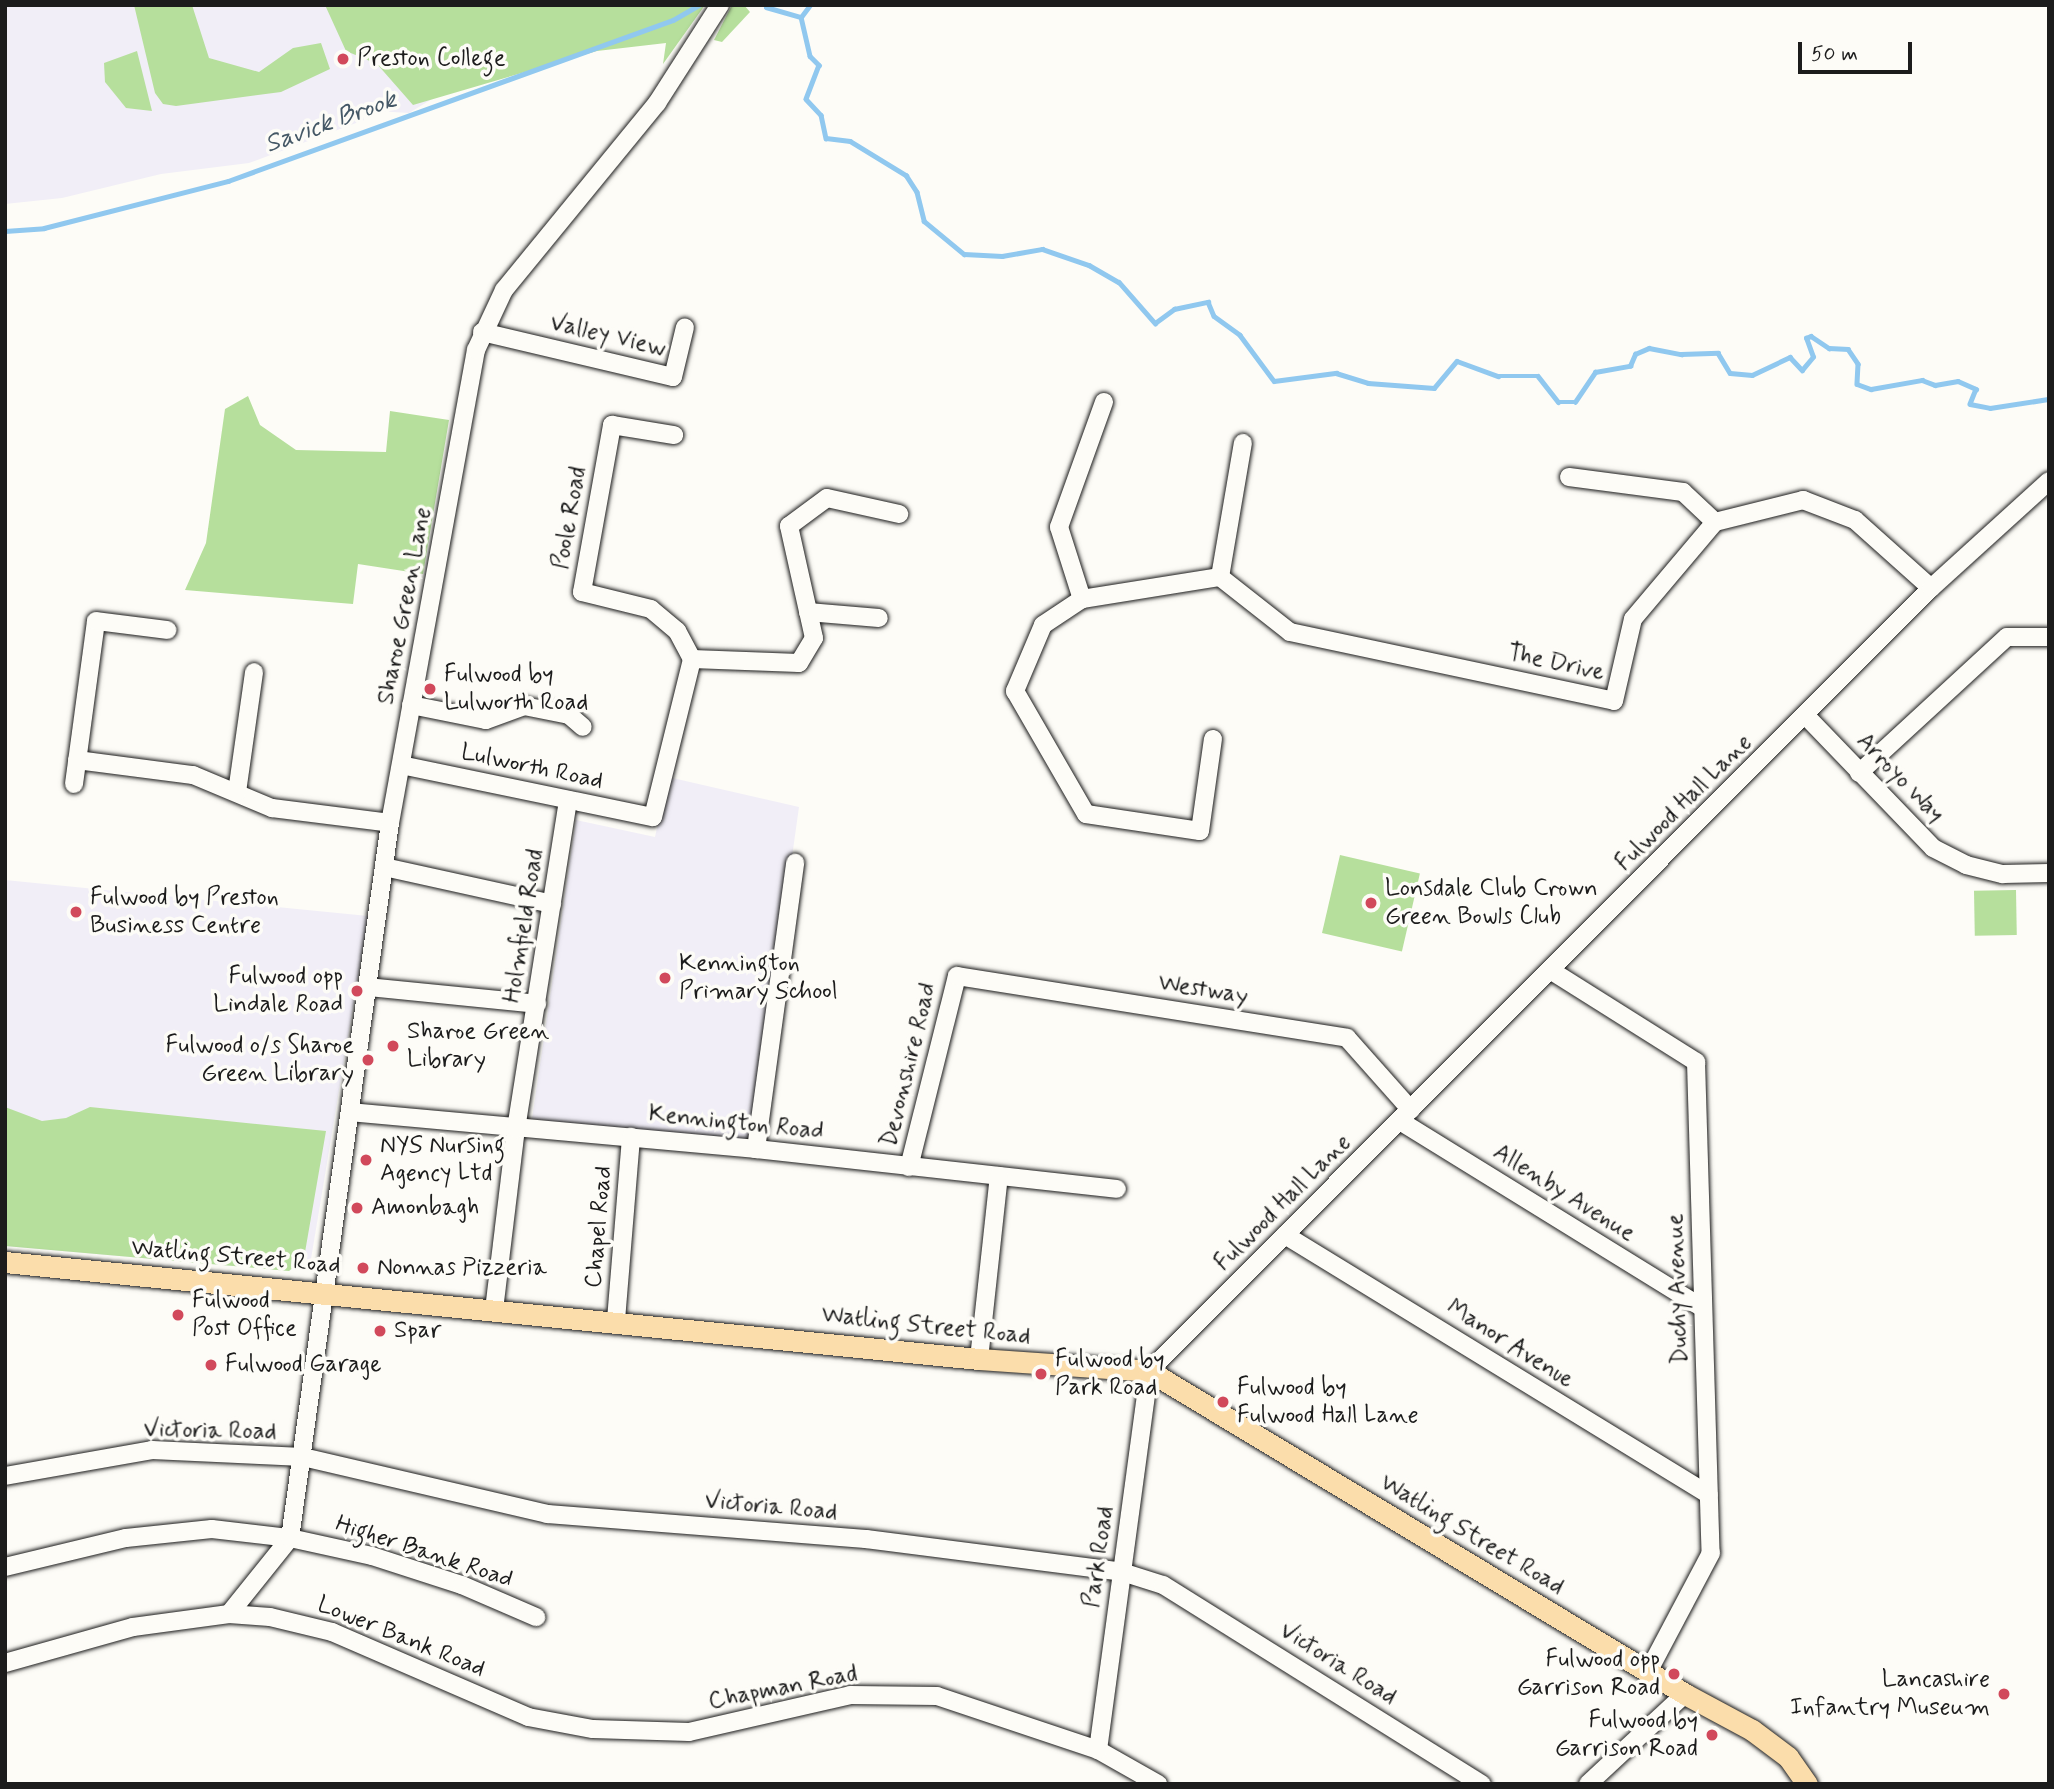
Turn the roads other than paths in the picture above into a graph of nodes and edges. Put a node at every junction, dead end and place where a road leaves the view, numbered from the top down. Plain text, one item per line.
1 (716, 13) edge
2 (685, 327) dead end
3 (482, 332) junction
4 (1104, 402) dead end
5 (674, 435) dead end
6 (1243, 443) dead end
7 (1569, 477) dead end
8 (2049, 481) edge
9 (899, 514) dead end
10 (1715, 522) junction
11 (1220, 577) junction
12 (1931, 588) junction
13 (1082, 599) junction
14 (808, 612) junction
15 (878, 618) dead end
16 (167, 630) dead end
17 (2049, 637) edge
18 (692, 659) junction
19 (254, 672) dead end
20 (411, 705) junction
21 (1807, 716) junction
22 (583, 727) dead end
23 (1213, 739) dead end
24 (77, 760) junction
25 (401, 765) junction
26 (1859, 773) junction
27 (74, 784) dead end
28 (237, 792) junction
29 (568, 800) junction
30 (390, 823) junction
31 (795, 863) dead end
32 (384, 867) junction
33 (2049, 873) edge
34 (552, 904) junction
35 (1550, 970) junction
36 (957, 976) joint
37 (368, 987) junction
38 (537, 1004) junction
39 (350, 1112) junction
40 (1405, 1115) junction
41 (516, 1129) junction
42 (631, 1137) junction
43 (756, 1149) junction
44 (909, 1167) junction
45 (999, 1176) junction
46 (1117, 1189) dead end
47 (1286, 1235) junction
48 (5, 1262) edge
49 (321, 1292) junction
50 (1703, 1308) junction
51 (494, 1310) junction
52 (615, 1320) junction
53 (979, 1359) junction
54 (1149, 1371) junction
55 (303, 1457) junction
56 (5, 1476) edge
57 (1709, 1495) junction
58 (290, 1538) junction
59 (5, 1567) edge
60 (1122, 1572) junction
61 (229, 1614) junction
62 (536, 1617) dead end
63 (5, 1663) edge
64 (1648, 1672) junction
65 (1685, 1694) junction
66 (528, 1717) joint
67 (1098, 1749) junction
68 (1158, 1784) edge
69 (1482, 1784) edge
70 (1588, 1784) edge
71 (1807, 1784) edge

1 - 3 street, Sharoe Green Lane
2 - 3 street, Valley View
3 - 20 street, Sharoe Green Lane
4 - 13 street
5 - 18 street, Poole Road
6 - 11 street
7 - 10 street
8 - 12 street, Fulwood Hall Lane
9 - 14 street
10 - 11 street, The Drive
10 - 12 street
11 - 13 street
12 - 21 street, Fulwood Hall Lane
13 - 23 street
14 - 15 street
14 - 18 street
16 - 24 street
17 - 26 street
18 - 29 street, Lulworth Road
19 - 28 street
20 - 22 street
20 - 25 street, Sharoe Green Lane
21 - 26 street, Arroyo Way
21 - 35 street, Fulwood Hall Lane
24 - 27 street
24 - 28 street
25 - 29 street, Lulworth Road
25 - 30 street, Sharoe Green Lane
26 - 33 street, Arroyo Way
28 - 30 street
29 - 34 street, Holmfield Road
30 - 32 street, Sharoe Green Lane
31 - 43 street
32 - 34 street
32 - 37 street, Sharoe Green Lane
34 - 38 street, Holmfield Road
35 - 40 street, Fulwood Hall Lane
35 - 50 street, Duchy Avenue
36 - 40 street, Westway
36 - 44 street, Devonshire Road
37 - 38 street
37 - 39 street, Sharoe Green Lane
38 - 41 street, Holmfield Road
39 - 41 street, Kennington Road
39 - 49 street, Sharoe Green Lane
40 - 47 street, Fulwood Hall Lane
40 - 50 street, Allenby Avenue
41 - 42 street, Kennington Road
41 - 51 street, Holmfield Road
42 - 43 street, Kennington Road
42 - 52 street, Chapel Road
43 - 44 street, Kennington Road
44 - 45 street, Kennington Road
45 - 46 street, Kennington Road
45 - 53 street
47 - 54 street, Fulwood Hall Lane
47 - 57 street, Manor Avenue
48 - 49 main road, Watling Street Road
49 - 51 main road, Watling Street Road
49 - 55 street, Sharoe Green Lane
50 - 57 street, Duchy Avenue
51 - 52 main road, Watling Street Road
52 - 53 main road, Watling Street Road
53 - 54 main road, Watling Street Road
54 - 60 street, Park Road
54 - 64 main road, Watling Street Road
55 - 56 street, Victoria Road
55 - 58 street, Sharoe Green Lane
55 - 60 street, Victoria Road
57 - 64 street, Duchy Avenue
58 - 59 street, Higher Bank Road
58 - 61 street
58 - 62 street, Higher Bank Road
60 - 67 street, Park Road
60 - 69 street, Victoria Road
61 - 63 street, Lower Bank Road
61 - 66 street, Lower Bank Road
64 - 65 main road, Watling Street Road
65 - 70 street
65 - 71 main road, Watling Street Road
66 - 67 street, Chapman Road
67 - 68 street, Chapman Road

